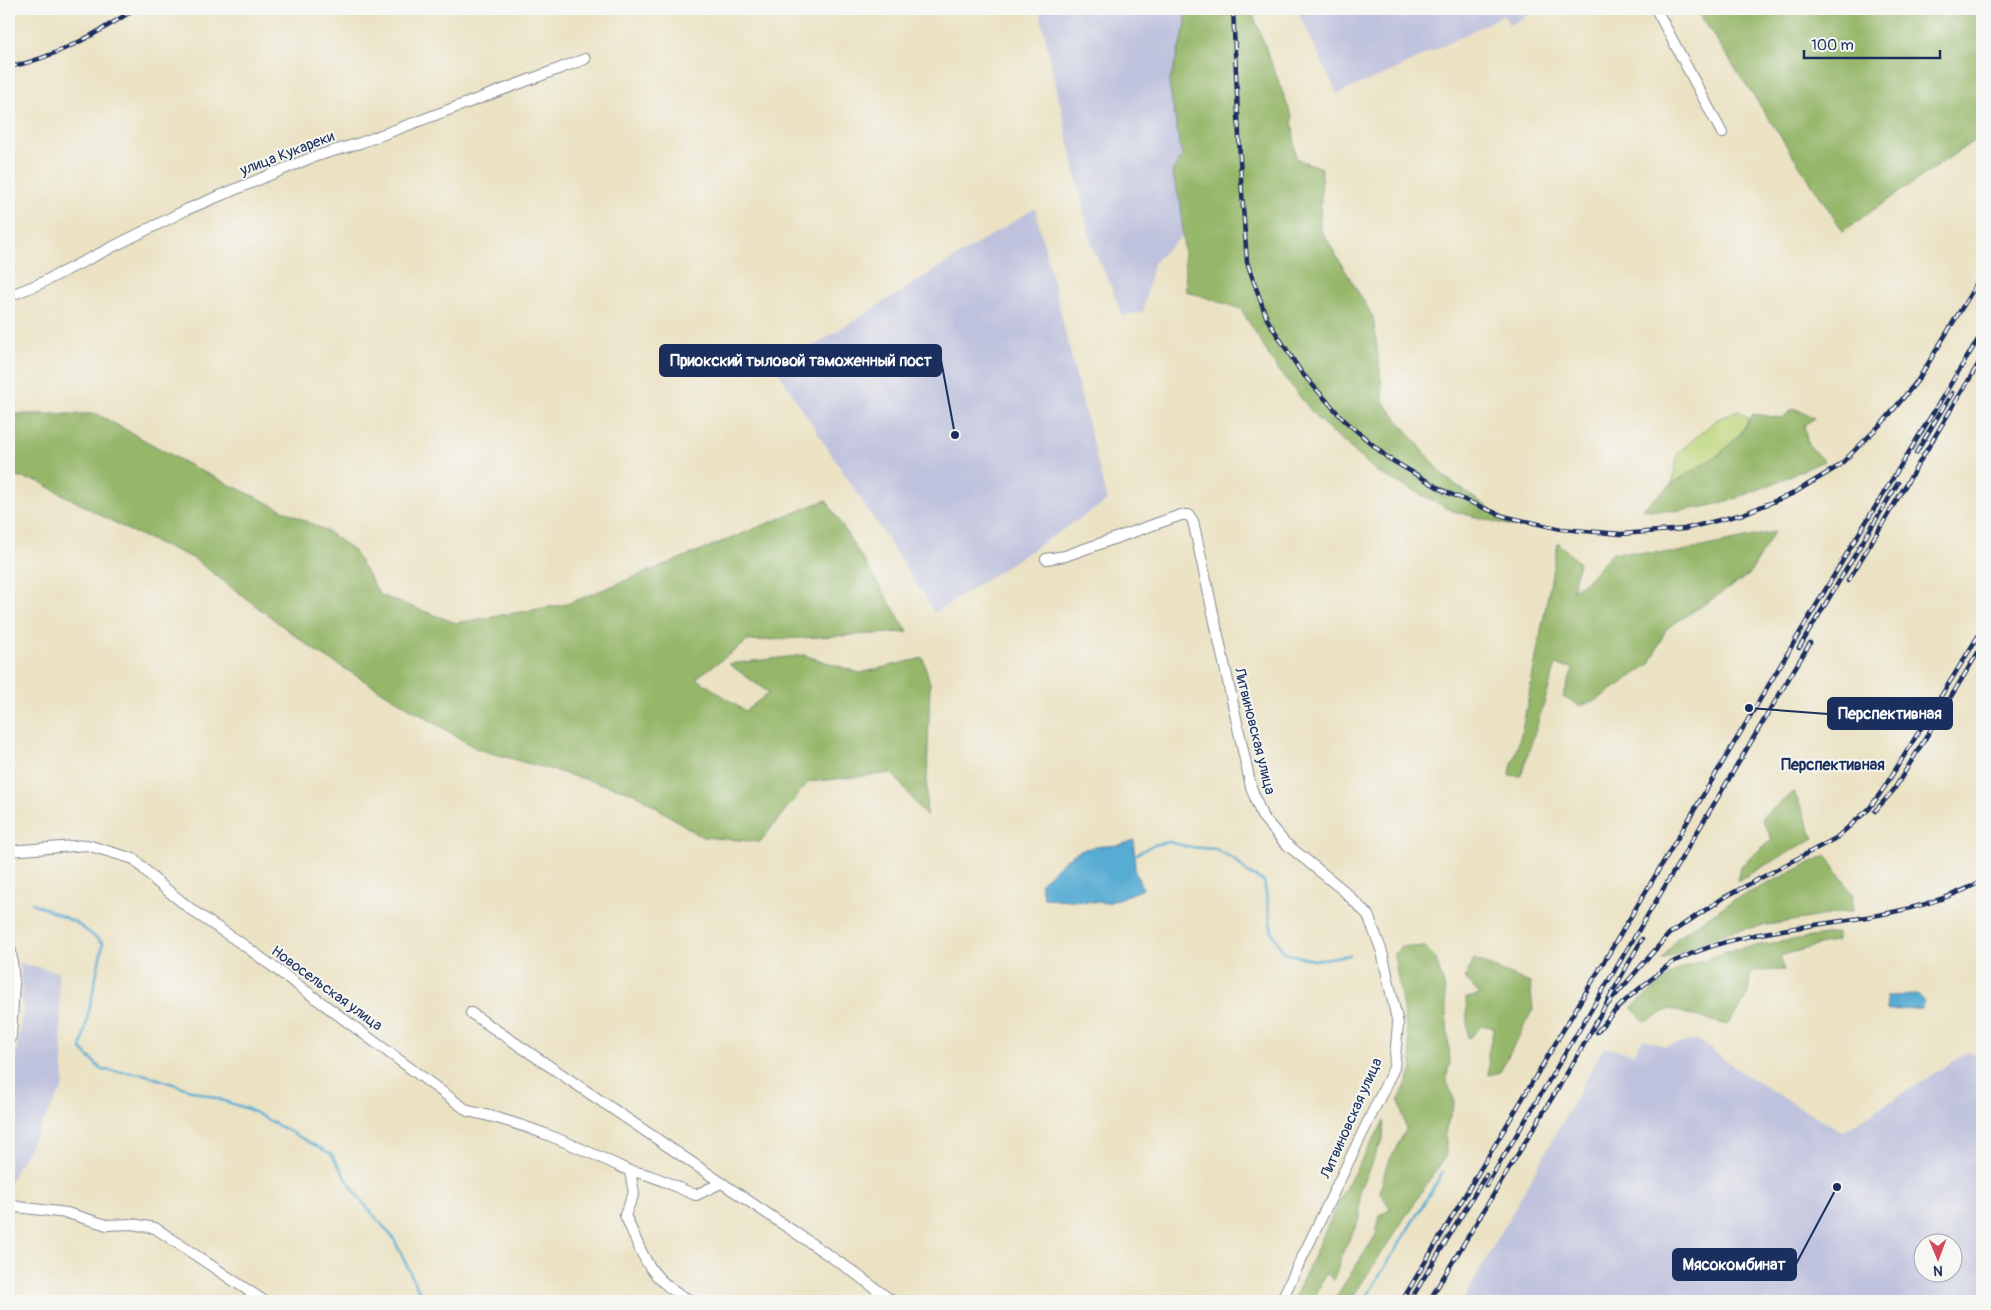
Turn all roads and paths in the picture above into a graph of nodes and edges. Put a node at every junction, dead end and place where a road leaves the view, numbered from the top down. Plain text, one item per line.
1 (1656, 9) edge
2 (585, 59) dead end
3 (1722, 133) dead end
4 (9, 296) edge
5 (1046, 559) dead end
6 (9, 851) edge
7 (9, 951) edge
8 (470, 1013) dead end
9 (9, 1036) edge
10 (630, 1171) junction
11 (721, 1183) junction
12 (9, 1202) edge
13 (264, 1301) edge
14 (691, 1301) edge
15 (892, 1301) edge
16 (1281, 1301) edge

1 - 3 street
2 - 4 street, улица Кукареки
5 - 16 street, Литвиновская улица
6 - 10 street, Новосельская улица
7 - 9 street
8 - 11 street
10 - 11 street, Новосельская улица
10 - 14 street
11 - 15 street
12 - 13 street

